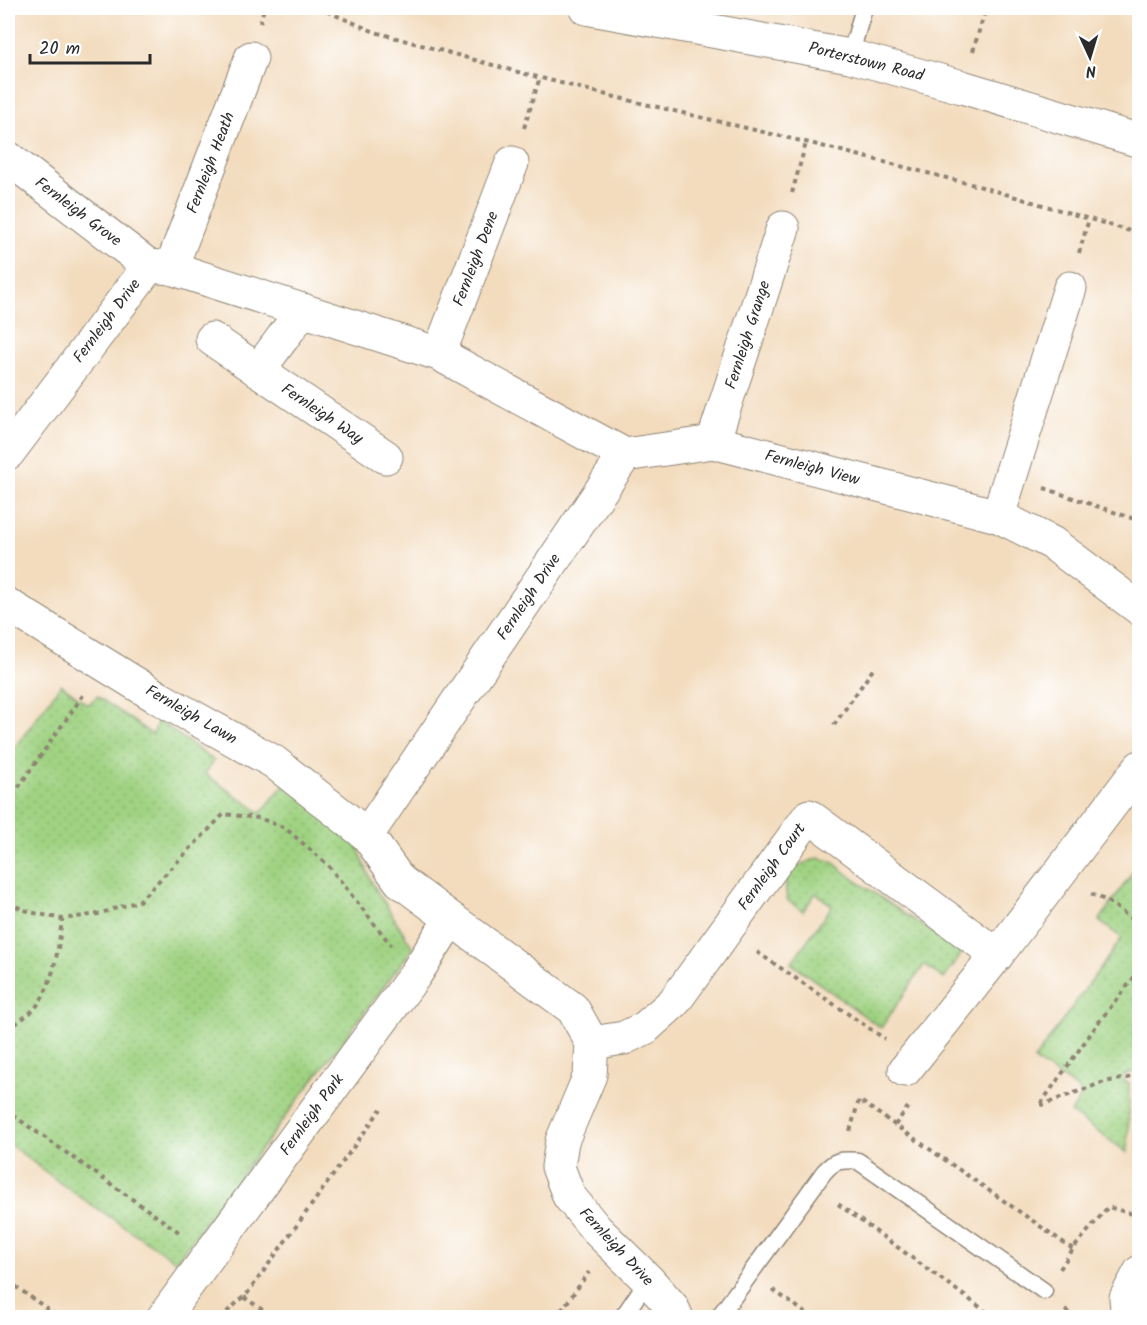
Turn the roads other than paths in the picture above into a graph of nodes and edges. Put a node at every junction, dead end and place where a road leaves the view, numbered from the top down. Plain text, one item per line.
1 (586, 8) edge
2 (864, 8) edge
3 (702, 18) edge
4 (850, 56) junction
5 (251, 58) dead end
6 (1140, 141) edge
7 (8, 158) edge
8 (512, 163) road end
9 (783, 228) road end
10 (160, 267) junction
11 (1070, 288) dead end
12 (303, 310) junction
13 (212, 339) dead end
14 (439, 354) junction
15 (258, 371) junction
16 (713, 442) junction
17 (8, 453) edge
18 (625, 455) junction
19 (386, 457) dead end
20 (998, 516) junction
21 (8, 605) edge
22 (1140, 609) edge
23 (1140, 767) edge
24 (367, 835) junction
25 (450, 920) junction
26 (997, 955) junction
27 (592, 1043) junction
28 (905, 1070) road end
29 (1140, 1272) edge
30 (648, 1280) junction
31 (1044, 1291) road end
32 (172, 1314) edge
33 (723, 1316) edge
34 (622, 1317) edge
35 (677, 1317) edge
36 (1133, 1317) edge

1 - 3 street, Porterstown Road
2 - 4 lane
3 - 4 street, Porterstown Road
4 - 6 street, Porterstown Road
5 - 10 street, Fernleigh Heath
7 - 10 street, Fernleigh Grove
8 - 14 street, Fernleigh Dene
9 - 16 street, Fernleigh Grange
10 - 12 street
10 - 17 street, Fernleigh Drive
11 - 20 street
12 - 14 street
12 - 15 street
13 - 15 street, Fernleigh Way
14 - 18 street
15 - 19 street, Fernleigh Way
16 - 18 street, Fernleigh View
16 - 20 street, Fernleigh View
18 - 24 street, Fernleigh Drive
20 - 22 street, Fernleigh View
21 - 24 street, Fernleigh Lawn
23 - 26 street
24 - 25 street
25 - 27 street
25 - 32 street, Fernleigh Park
26 - 27 street, Fernleigh Court
26 - 28 street
27 - 30 street, Fernleigh Drive
29 - 36 street
30 - 34 lane
30 - 35 street, Fernleigh Drive
31 - 33 lane

